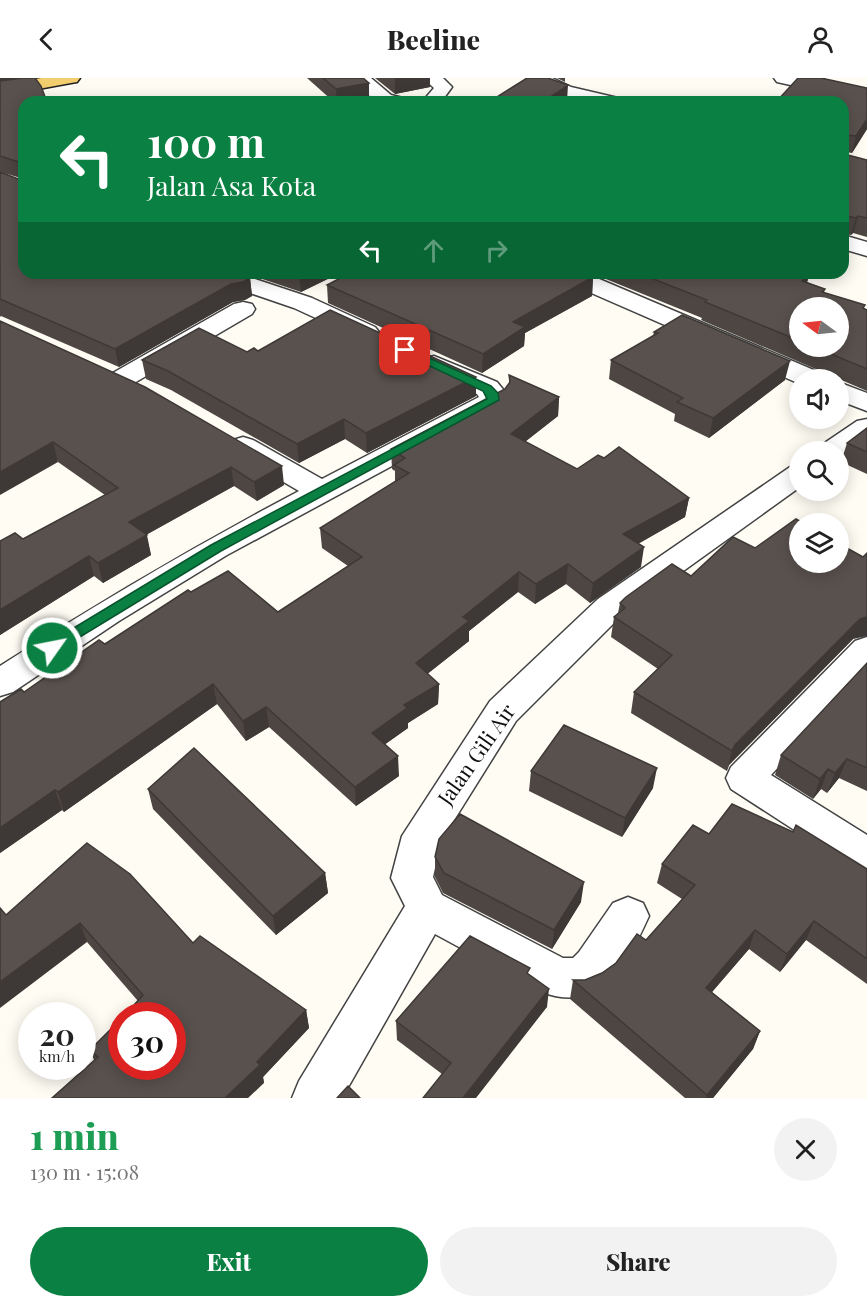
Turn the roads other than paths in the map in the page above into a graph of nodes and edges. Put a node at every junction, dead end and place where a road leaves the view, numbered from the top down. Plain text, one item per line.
1 (71, 78) edge
2 (360, 78) edge
3 (432, 78) edge
4 (541, 78) edge
5 (783, 78) edge
6 (0, 91) edge
7 (381, 96) edge
8 (438, 96) edge
9 (589, 96) edge
10 (867, 96) edge
11 (849, 244) edge
12 (867, 249) edge
13 (232, 279) edge
14 (579, 279) edge
15 (334, 288) edge
16 (303, 303) junction
17 (243, 309) dead end
18 (93, 368) edge
19 (789, 369) edge
20 (120, 380) junction
21 (150, 394) edge
22 (849, 395) edge
23 (867, 403) edge
24 (867, 427) edge
25 (221, 434) edge
26 (846, 441) edge
27 (789, 481) edge
28 (324, 492) junction
29 (866, 654) edge
30 (0, 683) edge
31 (867, 856) edge
32 (427, 908) junction
33 (628, 916) dead end
34 (316, 1098) edge

1 - 6 main road
2 - 7 street
3 - 8 street
4 - 9 street
5 - 10 street
11 - 12 street
13 - 16 street
14 - 19 street
15 - 16 street
16 - 28 street
17 - 20 street
18 - 20 street
20 - 21 street
22 - 23 street
24 - 26 street
25 - 28 street
27 - 32 street, Jalan Gili Air
28 - 30 street
29 - 31 street
32 - 33 street
32 - 34 street

